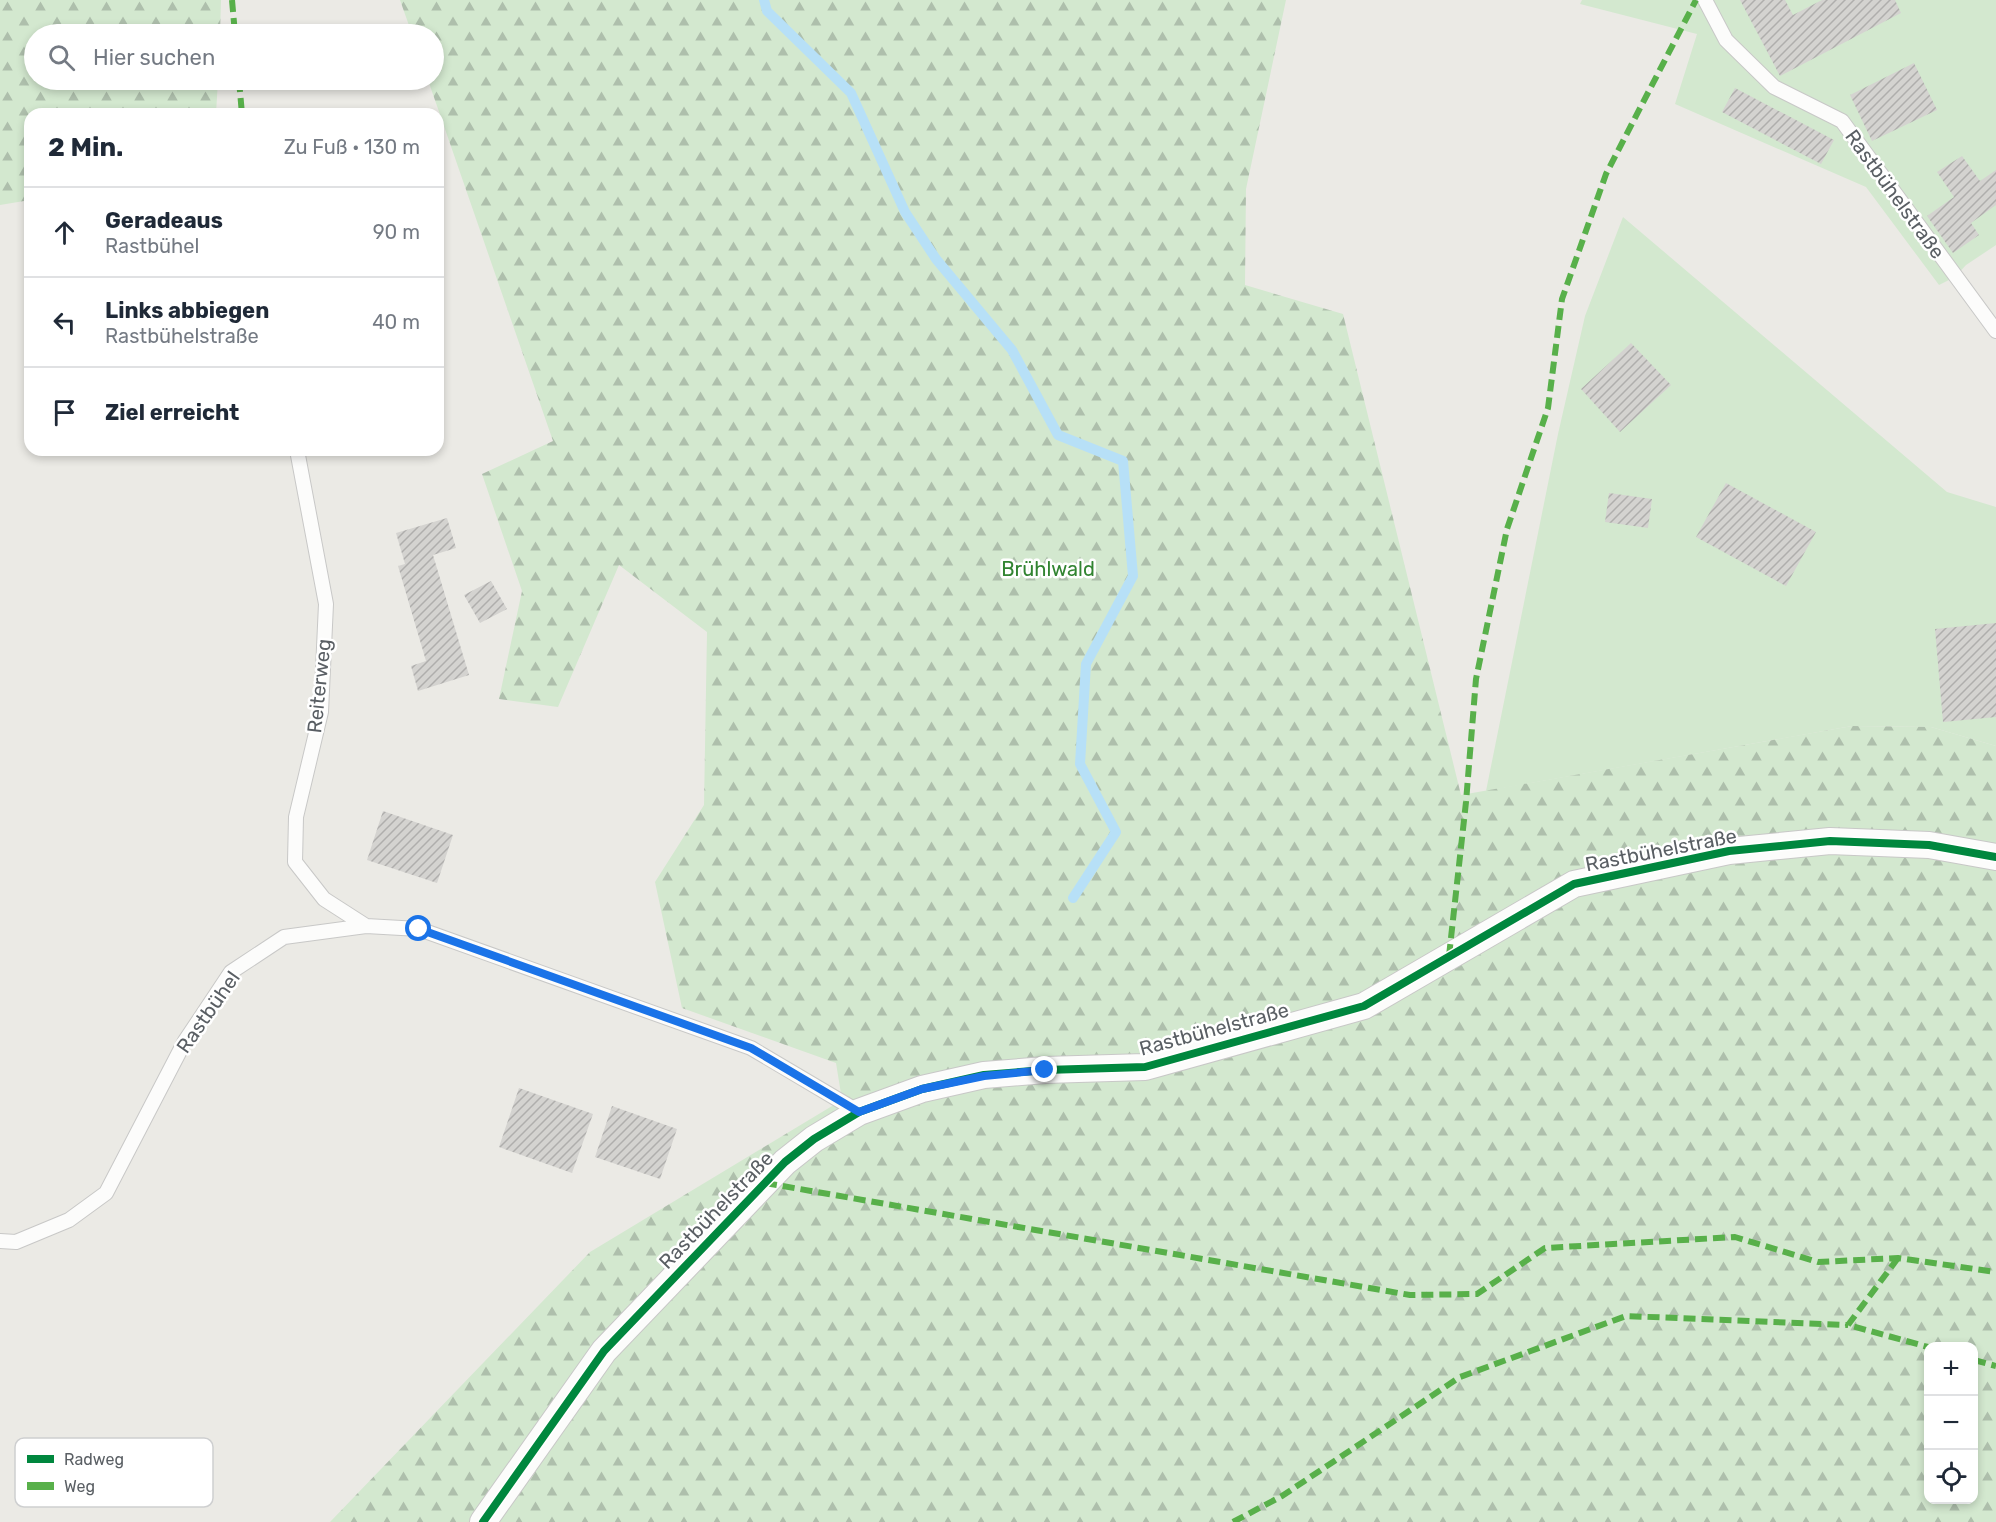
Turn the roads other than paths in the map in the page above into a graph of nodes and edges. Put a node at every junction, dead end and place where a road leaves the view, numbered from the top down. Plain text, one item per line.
1 (1705, 0) edge
2 (1996, 331) edge
3 (298, 456) edge
4 (1996, 857) edge
5 (366, 926) junction
6 (859, 1112) junction
7 (0, 1241) edge
8 (483, 1522) edge

1 - 2 lane, Rastbühelstraße
3 - 5 lane, Reiterweg
4 - 6 street, Rastbühelstraße
5 - 6 lane, Rastbühel
5 - 7 lane, Rastbühel
6 - 8 street, Rastbühelstraße

